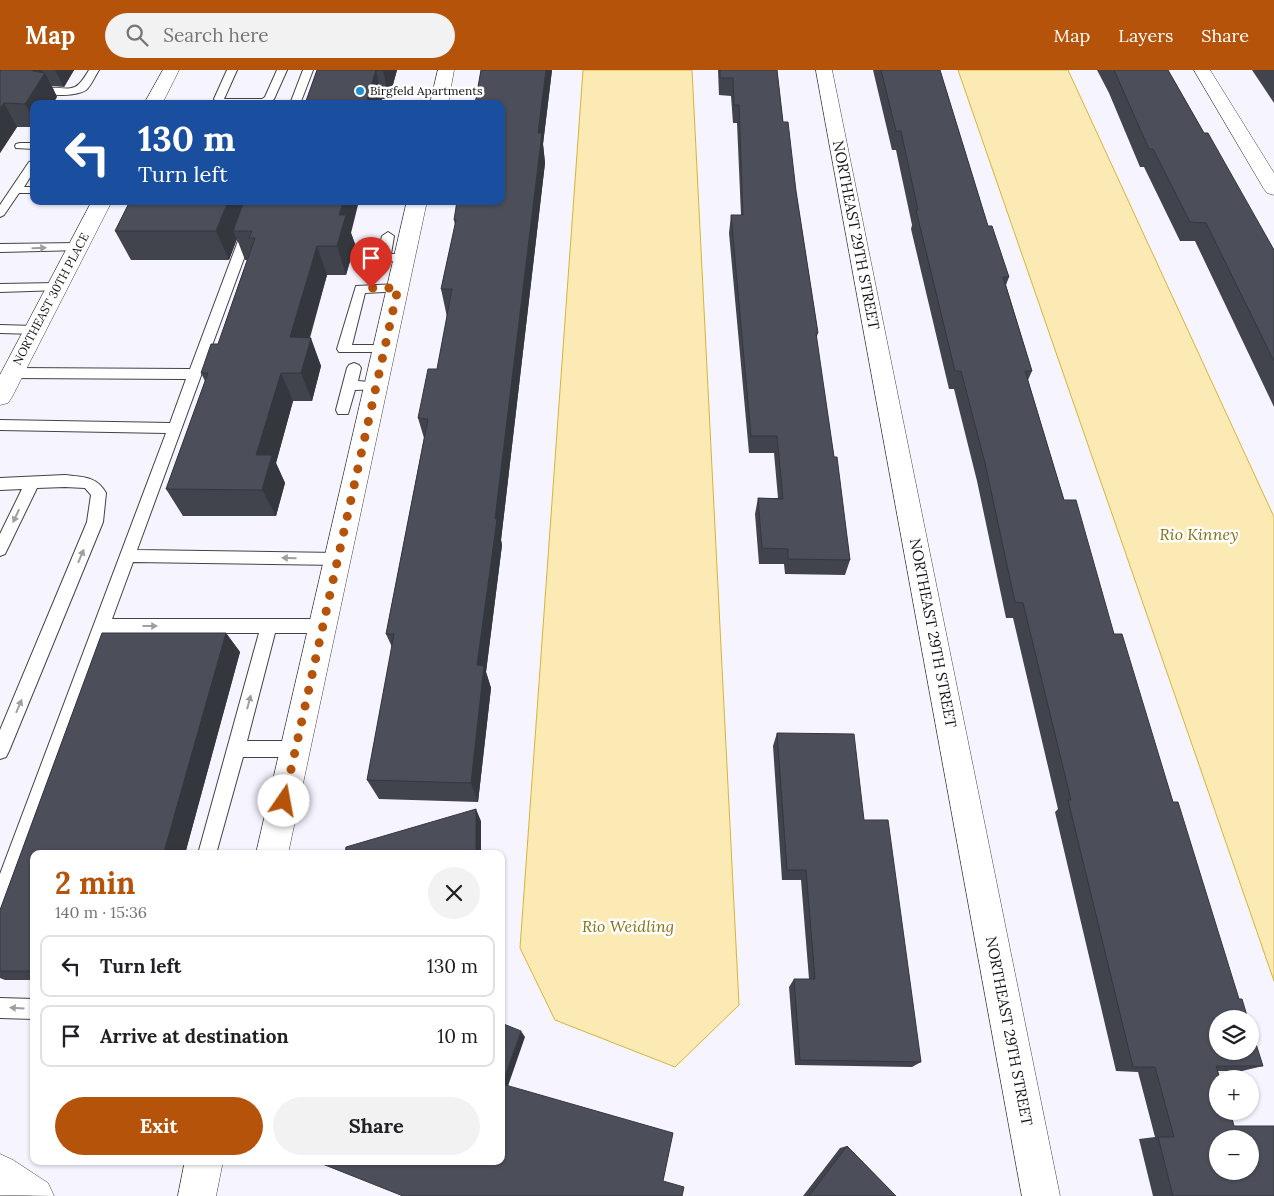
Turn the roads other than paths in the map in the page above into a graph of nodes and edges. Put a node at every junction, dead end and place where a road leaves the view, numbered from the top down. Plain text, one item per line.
1 (94, 70) edge
2 (171, 70) edge
3 (232, 70) edge
4 (282, 70) edge
5 (308, 70) edge
6 (446, 70) edge
7 (824, 70) edge
8 (1202, 70) edge
9 (48, 91) dead end
10 (155, 100) edge
11 (220, 100) edge
12 (269, 100) edge
13 (297, 100) edge
14 (440, 100) edge
15 (20, 146) dead end
16 (30, 146) edge
17 (30, 169) edge
18 (1274, 189) edge
19 (16, 190) junction
20 (30, 190) edge
21 (100, 205) edge
22 (258, 205) edge
23 (415, 205) edge
24 (0, 214) edge
25 (388, 236) dead end
26 (78, 247) junction
27 (0, 248) edge
28 (394, 258) junction
29 (380, 270) dead end
30 (57, 287) junction
31 (0, 288) edge
32 (398, 288) junction
33 (0, 329) edge
34 (35, 330) junction
35 (384, 349) junction
36 (354, 368) dead end
37 (195, 374) junction
38 (5, 385) edge
39 (350, 385) junction
40 (376, 386) junction
41 (343, 410) dead end
42 (0, 425) edge
43 (175, 428) junction
44 (32, 482) junction
45 (0, 484) edge
46 (0, 550) edge
47 (128, 556) junction
48 (338, 559) junction
49 (101, 626) junction
50 (269, 626) junction
51 (323, 626) junction
52 (236, 749) junction
53 (296, 749) junction
54 (0, 751) edge
55 (209, 850) edge
56 (273, 850) edge
57 (0, 899) edge
58 (0, 1008) edge
59 (30, 1009) edge
60 (203, 1165) edge
61 (0, 1173) edge
62 (35, 1196) edge
63 (197, 1196) edge
64 (1041, 1196) edge

1 - 9 lane
2 - 10 street
3 - 11 lane
4 - 12 lane
5 - 13 lane
6 - 14 street
7 - 64 street, NORTHEAST 29TH STREET
8 - 18 street
15 - 16 lane
17 - 19 lane
19 - 20 lane
19 - 24 lane
21 - 26 street, NORTHEAST 30TH PLACE
22 - 37 lane
23 - 28 street
25 - 28 lane
27 -> 26 lane
26 - 30 street, NORTHEAST 30TH PLACE
28 - 29 lane
28 - 32 street
30 - 31 lane
30 - 34 street, NORTHEAST 30TH PLACE
32 - 35 street
32 - 35 lane
33 - 34 lane
34 - 38 street, NORTHEAST 30TH PLACE
35 - 40 street
36 - 39 lane
37 - 38 lane
37 - 43 lane
39 - 40 lane
39 - 41 lane
40 - 48 street
42 - 43 lane
43 - 47 lane
44 - 45 lane
44 -> 46 lane
54 -> 44 lane
48 -> 47 lane
47 - 49 lane
48 - 51 street
49 -> 50 lane
49 - 57 lane
50 - 51 lane
52 -> 50 lane
51 - 53 street
52 - 53 lane
52 - 55 lane
53 - 56 street
59 -> 58 lane
60 - 63 street
61 - 62 street

